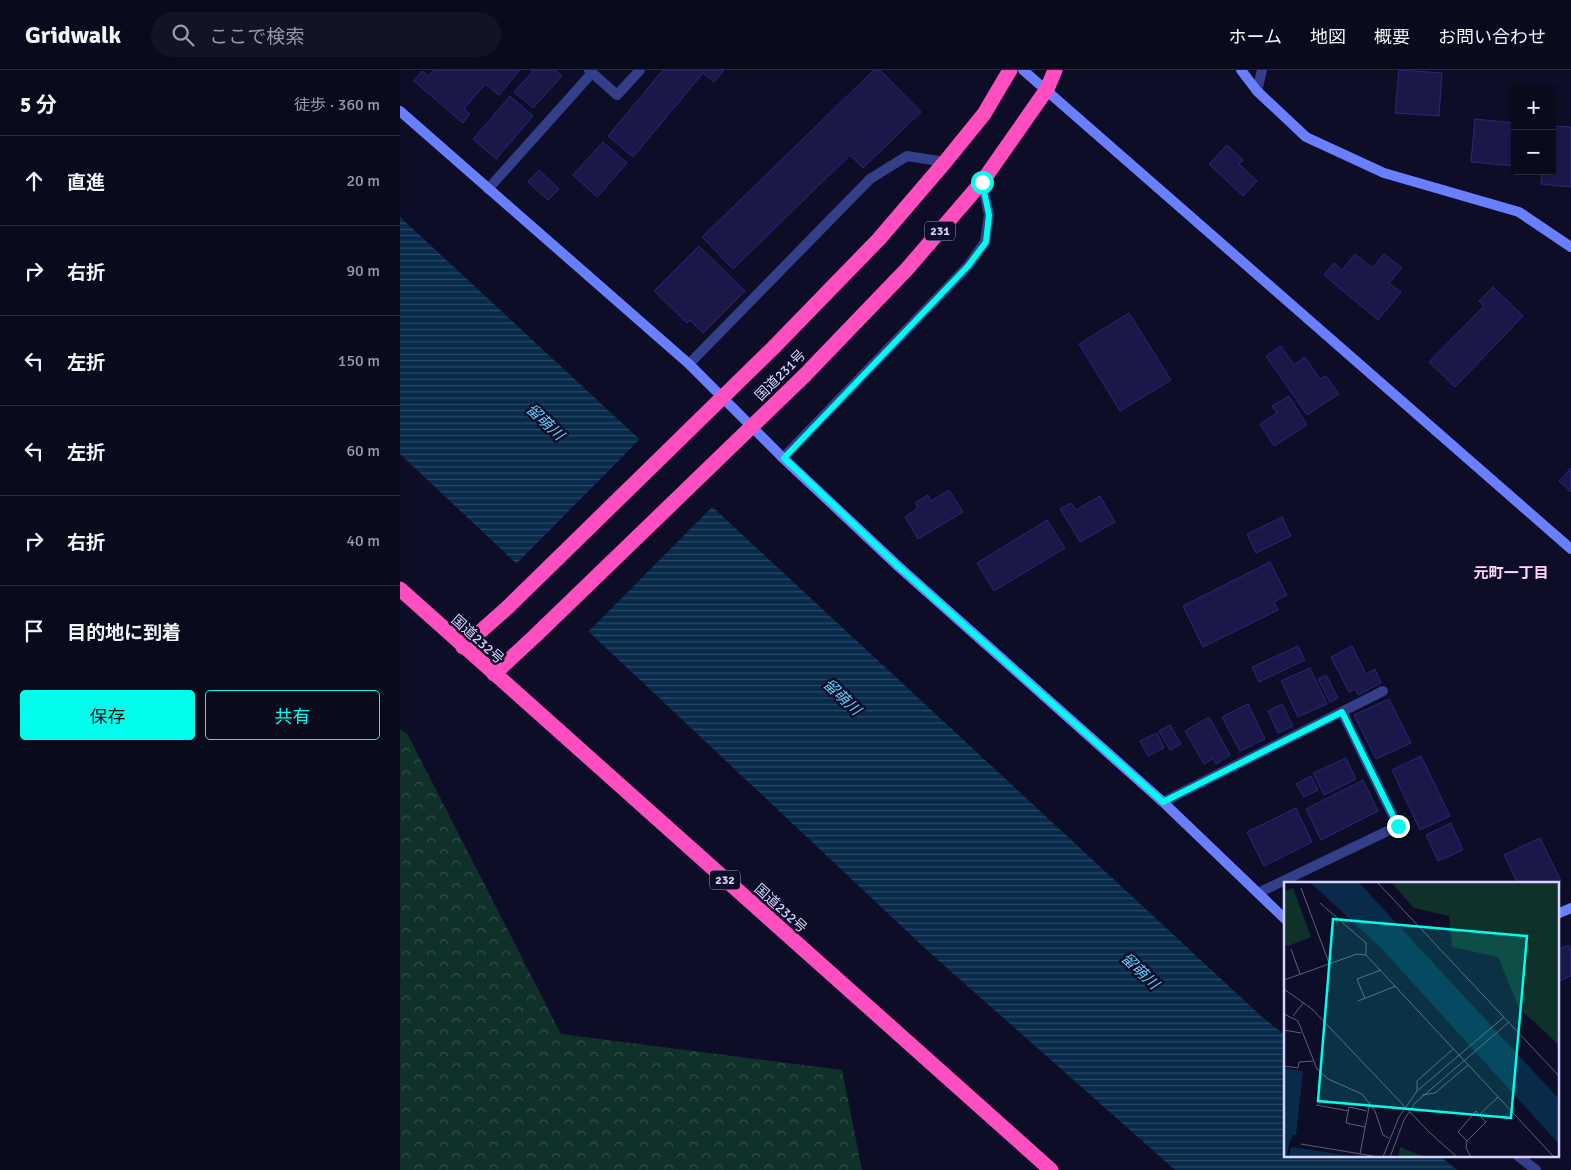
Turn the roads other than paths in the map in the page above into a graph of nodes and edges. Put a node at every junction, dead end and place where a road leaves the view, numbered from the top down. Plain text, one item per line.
1 (640, 70) edge
2 (1010, 70) edge
3 (1023, 70) edge
4 (1055, 70) edge
5 (1241, 70) edge
6 (1262, 70) edge
7 (590, 71) edge
8 (1047, 89) junction
9 (1257, 91) junction
10 (400, 111) edge
11 (945, 162) junction
12 (982, 182) junction
13 (488, 188) junction
14 (1571, 247) edge
15 (689, 364) junction
16 (784, 458) junction
17 (1571, 549) edge
18 (400, 589) edge
19 (464, 647) junction
20 (494, 674) junction
21 (1384, 691) dead end
22 (1342, 712) junction
23 (1163, 802) junction
24 (1258, 893) junction
25 (1571, 908) edge
26 (1558, 914) edge
27 (1284, 918) edge
28 (1521, 1158) edge
29 (1051, 1170) edge
30 (1536, 1170) edge

1 - 7 street
2 - 11 highway, 国道231号
3 - 8 street
4 - 8 highway, 国道231号 / 231
5 - 9 street
6 - 9 street
7 - 13 street
8 - 12 highway, 国道231号 / 231
8 - 17 street
9 - 14 street
10 - 13 street
11 - 15 street
11 - 19 highway, 国道231号, bridge
12 - 16 street
12 - 20 highway, 国道231号 / 231, bridge
13 - 15 street
15 - 16 street
16 - 23 street
18 - 19 highway, 国道232号 / 232
19 - 20 highway, 国道232号 / 232
20 - 29 highway, 国道232号 / 232
21 - 22 street
22 - 23 street
22 - 24 street
23 - 24 street
24 - 27 street
25 - 26 street
28 - 30 street

